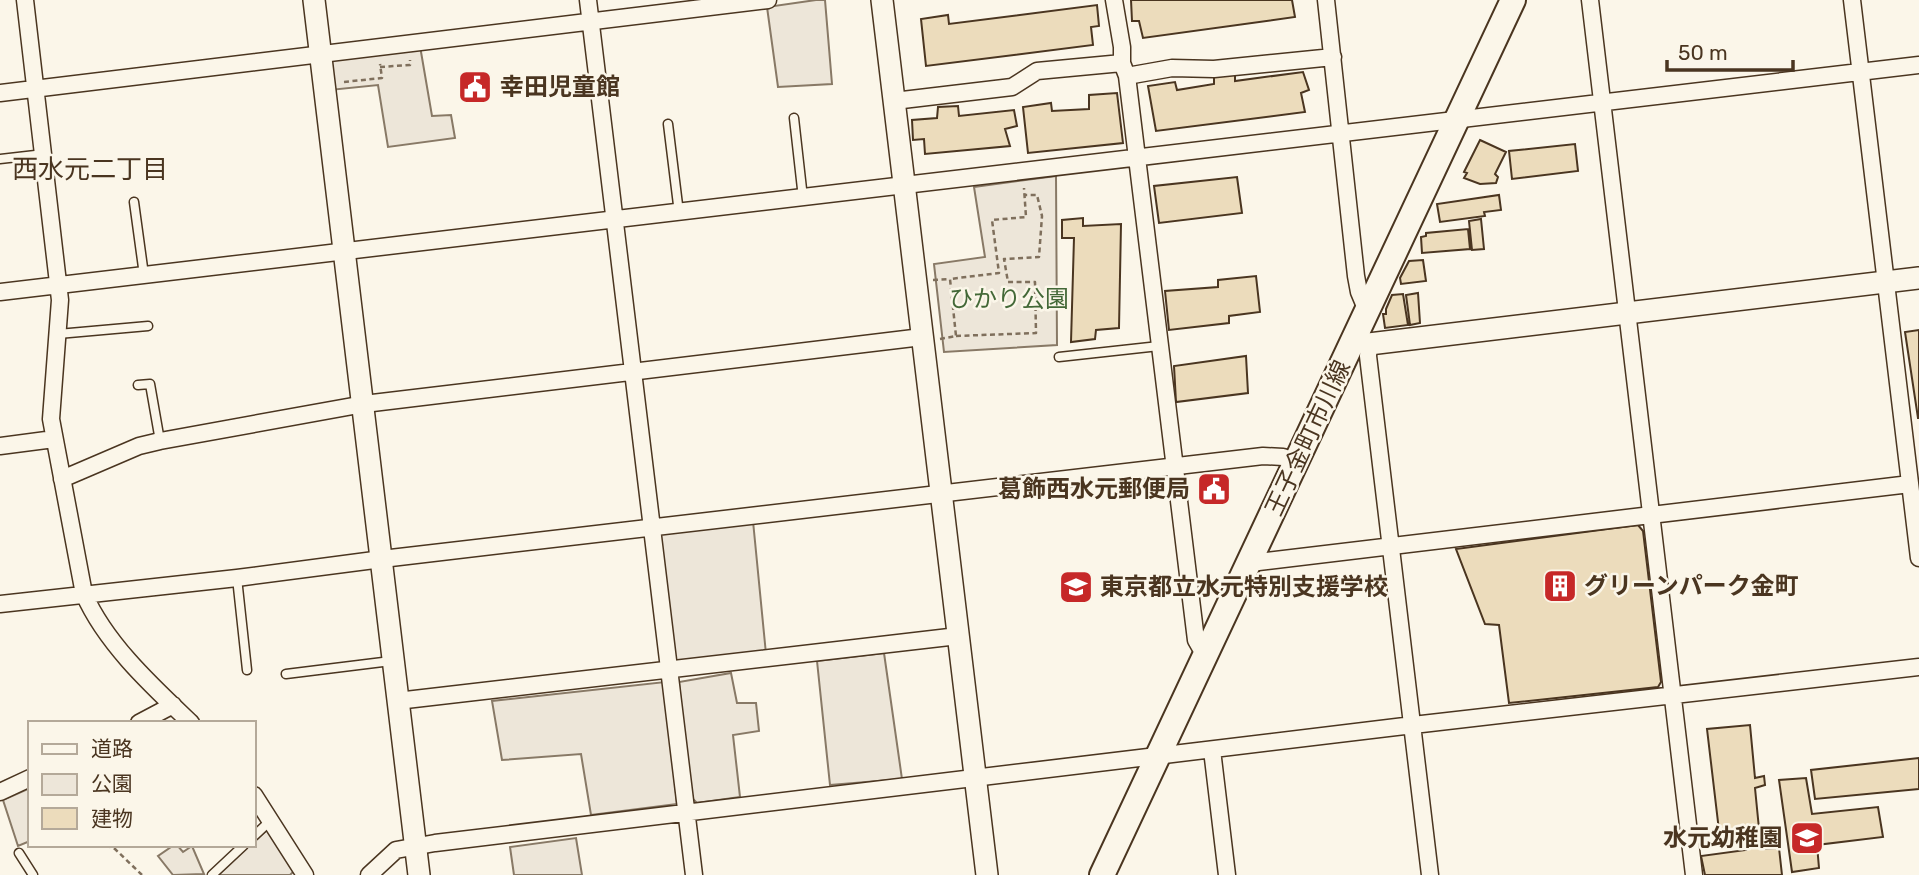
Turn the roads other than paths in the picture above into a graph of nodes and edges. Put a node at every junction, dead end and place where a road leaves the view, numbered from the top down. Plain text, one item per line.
1 (25, 0) edge
2 (314, 0) edge
3 (588, 0) edge
4 (768, 0) edge
5 (882, 0) edge
6 (1114, 0) edge
7 (1326, 0) edge
8 (1513, 0) edge
9 (1590, 0) edge
10 (1852, 0) edge
11 (740, 2) edge
12 (591, 22) junction
13 (320, 54) junction
14 (1333, 57) junction
15 (1919, 65) edge
16 (1124, 69) junction
17 (1861, 72) junction
18 (36, 88) junction
19 (0, 93) edge
20 (894, 101) junction
21 (1602, 103) junction
22 (794, 118) dead end
23 (1456, 120) junction
24 (668, 124) dead end
25 (1341, 133) junction
26 (44, 154) junction
27 (0, 159) edge
28 (1137, 159) junction
29 (904, 186) junction
30 (803, 198) junction
31 (134, 202) dead end
32 (678, 213) junction
33 (614, 221) junction
34 (344, 252) junction
35 (144, 275) junction
36 (1919, 278) edge
37 (1887, 282) junction
38 (59, 285) junction
39 (0, 292) edge
40 (1367, 311) junction
41 (1627, 313) junction
42 (148, 326) dead end
43 (58, 334) junction
44 (923, 339) junction
45 (1361, 342) junction
46 (1160, 346) junction
47 (1059, 358) dead end
48 (632, 371) junction
49 (138, 385) dead end
50 (363, 404) junction
51 (54, 439) junction
52 (160, 441) junction
53 (0, 446) edge
54 (1297, 462) junction
55 (1174, 466) junction
56 (62, 479) junction
57 (1910, 484) junction
58 (942, 494) junction
59 (1650, 515) junction
60 (651, 528) junction
61 (1392, 547) junction
62 (1919, 558) edge
63 (382, 559) junction
64 (1250, 562) junction
65 (237, 578) junction
66 (84, 594) junction
67 (0, 604) edge
68 (958, 636) junction
69 (1209, 651) junction
70 (392, 661) junction
71 (1919, 667) edge
72 (669, 668) junction
73 (247, 670) dead end
74 (286, 674) dead end
75 (1673, 695) junction
76 (397, 701) junction
77 (173, 705) junction
78 (143, 721) edge
79 (189, 721) edge
80 (1413, 725) junction
81 (1212, 750) junction
82 (1157, 756) junction
83 (976, 778) junction
84 (28, 779) edge
85 (0, 792) edge
86 (256, 798) edge
87 (686, 812) junction
88 (270, 821) junction
89 (256, 834) edge
90 (416, 845) junction
91 (242, 847) edge
92 (19, 853) dead end
93 (33, 875) edge
94 (212, 875) edge
95 (305, 875) edge
96 (369, 875) edge
97 (419, 875) edge
98 (694, 875) edge
99 (987, 875) edge
100 (1102, 875) edge
101 (1227, 875) edge
102 (1430, 875) edge
103 (1694, 875) edge

1 - 18 street
2 - 13 street
3 - 12 street
4 - 11 street
5 - 20 street
6 - 16 street
7 - 14 street
8 - 23 main road, 王子金町市川線
9 - 21 street
10 - 17 street
11 - 12 street
12 - 13 street
12 - 33 street
13 - 18 street
13 - 34 street
14 - 16 street
14 - 25 street
15 - 17 street
16 - 20 street
16 - 28 street
17 - 21 street
17 - 37 street
18 - 19 street
18 - 26 street
20 - 29 street
21 - 23 street
21 - 41 street
22 - 30 lane
23 - 25 street
23 - 40 main road, 王子金町市川線
24 - 32 lane
25 - 28 street
25 - 40 street
26 - 27 lane
26 - 38 street
28 - 29 street
28 - 46 street
29 - 30 street
29 - 44 street
30 - 32 street
31 - 35 lane
32 - 33 street
33 - 34 street
33 - 48 street
34 - 35 street
34 - 50 street
35 - 38 street
36 - 37 street
37 - 41 street
37 - 57 street
38 - 39 street
38 - 43 street
40 - 45 main road, 王子金町市川線
41 - 45 street
41 - 59 street
42 - 43 lane
43 - 51 street
44 - 48 street
44 - 58 street
45 - 54 main road, 王子金町市川線
45 - 61 street
46 - 47 lane
46 - 55 street
48 - 50 street
48 - 60 street
49 - 52 lane
50 - 52 street
50 - 63 street
51 - 53 street
51 - 56 street
52 - 56 street
54 - 55 street
54 - 64 main road, 王子金町市川線
55 - 58 street
55 - 69 street
56 - 66 street
57 - 59 street
57 - 62 street
58 - 60 street
58 - 68 street
59 - 61 street
59 - 75 street
60 - 63 street
60 - 72 street
61 - 64 street
61 - 80 street
63 - 65 street
63 - 70 street
64 - 69 main road, 王子金町市川線
65 - 66 street
65 - 73 lane
66 - 67 street
66 - 77 street
68 - 72 street
68 - 83 street
69 - 82 main road, 王子金町市川線
70 - 74 lane
70 - 76 street
71 - 75 street
72 - 76 street
72 - 87 street
75 - 80 street
75 - 103 street
76 - 90 street
77 - 78 street
77 - 79 street
80 - 81 street
80 - 102 street
81 - 82 street
81 - 101 street
82 - 83 street
82 - 100 main road, 王子金町市川線
83 - 87 street
83 - 99 street
84 - 85 street
86 - 88 street
87 - 90 street
87 - 98 street
88 - 89 lane
88 - 95 street
90 - 96 street
90 - 97 street
91 - 94 lane
92 - 93 lane

